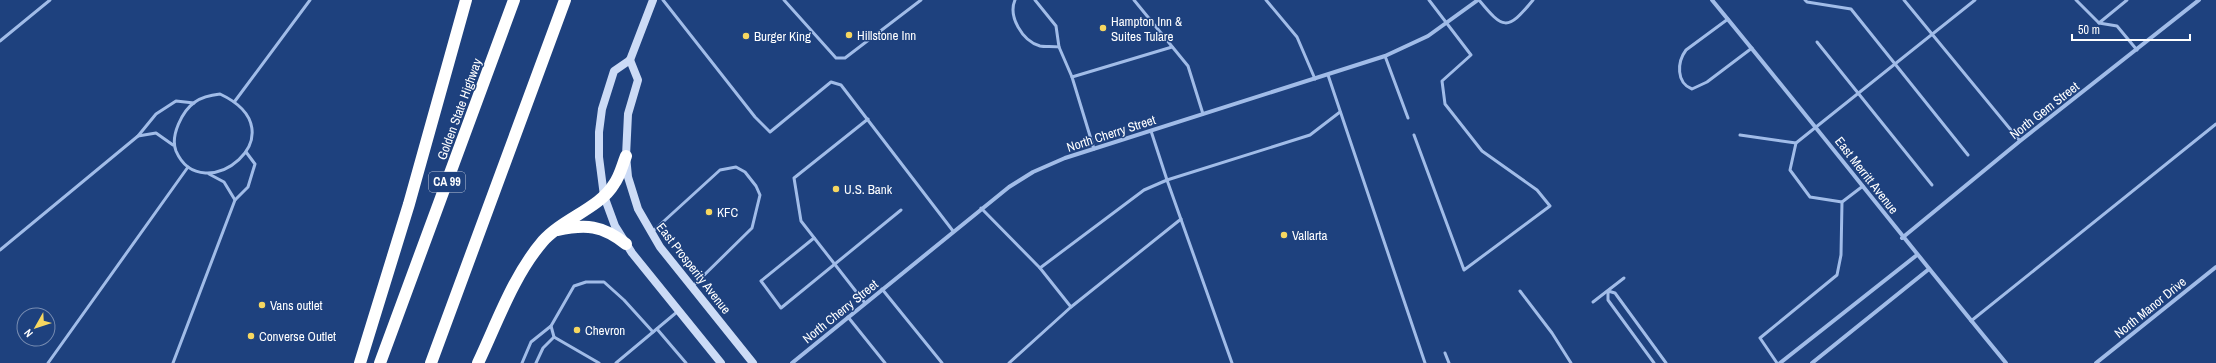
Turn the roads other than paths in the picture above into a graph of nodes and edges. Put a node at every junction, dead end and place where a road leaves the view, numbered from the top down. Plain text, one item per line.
1 (50, 0) edge
2 (310, 0) edge
3 (466, 0) edge
4 (514, 0) edge
5 (565, 0) edge
6 (652, 0) edge
7 (663, 0) edge
8 (784, 0) edge
9 (921, 0) edge
10 (1015, 0) edge
11 (1035, 0) edge
12 (1134, 0) edge
13 (1266, 0) edge
14 (1429, 0) edge
15 (1478, 0) edge
16 (1532, 0) edge
17 (1712, 0) edge
18 (1805, 0) edge
19 (1904, 0) edge
20 (1975, 0) edge
21 (2076, 0) edge
22 (2127, 0) edge
23 (2199, 0) edge
24 (1728, 19) junction
25 (2099, 23) junction
26 (1446, 24) junction
27 (1932, 33) junction
28 (0, 41) edge
29 (1817, 42) dead end
30 (1059, 47) junction
31 (1172, 47) junction
32 (1752, 48) junction
33 (2137, 50) junction
34 (1385, 56) junction
35 (630, 60) junction
36 (1896, 64) junction
37 (1328, 75) junction
38 (1072, 77) junction
39 (1315, 78) junction
40 (1859, 94) junction
41 (235, 101) junction
42 (194, 103) junction
43 (1340, 112) junction
44 (1204, 114) junction
45 (1408, 118) dead end
46 (868, 119) junction
47 (2216, 124) edge
48 (1818, 128) junction
49 (1151, 131) junction
50 (1414, 135) dead end
51 (1740, 135) dead end
52 (138, 136) junction
53 (2020, 141) junction
54 (1796, 143) junction
55 (173, 144) junction
56 (1094, 149) junction
57 (246, 152) junction
58 (1968, 155) dead end
59 (626, 156) junction
60 (188, 167) junction
61 (208, 174) junction
62 (1167, 180) junction
63 (1932, 185) dead end
64 (1863, 186) junction
65 (604, 196) junction
66 (235, 200) junction
67 (1842, 202) junction
68 (981, 208) junction
69 (901, 210) dead end
70 (1181, 219) junction
71 (554, 231) junction
72 (953, 231) junction
73 (651, 232) junction
74 (814, 238) junction
75 (1902, 238) junction
76 (626, 244) junction
77 (0, 250) edge
78 (1917, 255) junction
79 (834, 264) junction
80 (2216, 267) edge
81 (1040, 268) junction
82 (1929, 270) junction
83 (1624, 278) dead end
84 (692, 287) junction
85 (882, 289) junction
86 (1520, 291) dead end
87 (1608, 291) junction
88 (1593, 302) dead end
89 (865, 303) junction
90 (1070, 307) junction
91 (678, 311) junction
92 (848, 317) junction
93 (1971, 321) junction
94 (551, 326) junction
95 (657, 329) junction
96 (653, 332) junction
97 (554, 337) junction
98 (1445, 353) dead end
99 (48, 363) edge
100 (173, 363) edge
101 (360, 363) edge
102 (380, 363) edge
103 (431, 363) edge
104 (478, 363) edge
105 (522, 363) edge
106 (536, 363) edge
107 (599, 363) edge
108 (616, 363) edge
109 (686, 363) edge
110 (722, 363) edge
111 (753, 363) edge
112 (792, 363) edge
113 (885, 363) edge
114 (942, 363) edge
115 (1009, 363) edge
116 (1232, 363) edge
117 (1424, 363) edge
118 (1449, 363) edge
119 (1571, 363) edge
120 (1654, 363) edge
121 (1666, 363) edge
122 (1779, 363) edge
123 (1812, 363) edge
124 (2006, 363) edge
125 (2096, 363) edge

1 - 28 lane
2 - 41 lane
3 - 101 highway
4 - 102 highway, Golden State Highway / CA 99
5 - 103 highway
6 - 35 main road
7 - 46 lane
8 - 9 lane
10 - 30 lane
11 - 30 lane
12 - 31 lane
13 - 39 lane
14 - 26 lane
15 - 16 lane
15 - 26 street, North Cherry Street
17 - 24 street, East Merritt Avenue
18 - 36 lane
19 - 27 lane
20 - 27 lane
21 - 25 lane
22 - 25 lane
23 - 33 street, North Gem Street
24 - 32 street, East Merritt Avenue
24 - 32 lane
25 - 33 lane
26 - 34 street, North Cherry Street
26 - 50 lane
27 - 36 lane
27 - 53 lane
29 - 40 lane
30 - 38 lane
31 - 38 lane
31 - 44 lane
32 - 48 street, East Merritt Avenue
33 - 53 street, North Gem Street
34 - 37 street, North Cherry Street
34 - 45 lane
35 - 59 main road, East Prosperity Avenue
35 - 65 main road
36 - 40 lane
36 - 58 lane
37 - 39 street, North Cherry Street
37 - 43 lane
38 - 56 lane
39 - 44 street, North Cherry Street
40 - 48 lane
40 - 63 lane
41 - 42 lane
41 - 57 lane
42 - 52 lane
42 - 55 lane
43 - 62 lane
43 - 117 lane
44 - 49 street, North Cherry Street
46 - 72 lane
46 - 74 lane
47 - 93 lane
48 - 54 lane
48 - 64 street, East Merritt Avenue
49 - 56 street, North Cherry Street
49 - 62 lane
51 - 54 lane
52 - 55 lane
52 - 77 lane
53 - 75 street, North Gem Street
54 - 67 lane
55 - 60 lane
56 - 68 street, North Cherry Street
57 - 61 lane
57 - 66 lane
59 - 65 highway
59 - 73 main road, East Prosperity Avenue
60 - 61 lane
60 - 99 lane
61 - 66 lane
62 - 70 lane
62 - 81 lane
64 - 67 lane
64 - 75 street, East Merritt Avenue
65 - 71 highway
65 - 76 main road
66 - 100 lane
67 - 122 lane
68 - 72 street, North Cherry Street
68 - 81 lane
69 - 79 lane
70 - 90 lane
70 - 116 lane
71 - 76 highway
71 - 104 highway
72 - 85 street, North Cherry Street
73 - 84 main road, East Prosperity Avenue
73 - 84 lane
74 - 79 lane
74 - 79 lane
75 - 78 street, East Merritt Avenue
76 - 91 main road
78 - 82 street, East Merritt Avenue
78 - 122 street
79 - 89 lane
80 - 125 street, North Manor Drive
81 - 90 lane
82 - 93 street, East Merritt Avenue
82 - 123 street
83 - 87 lane
84 - 111 main road, East Prosperity Avenue
85 - 89 street, North Cherry Street
85 - 114 lane
86 - 119 lane
87 - 88 lane
87 - 120 lane
87 - 121 lane
89 - 92 street, North Cherry Street
90 - 115 lane
91 - 95 lane
91 - 110 main road
92 - 112 street, North Cherry Street
92 - 113 lane
93 - 124 street, East Merritt Avenue
94 - 96 lane
94 - 97 lane
94 - 105 lane
95 - 96 lane
95 - 109 lane
96 - 108 lane
97 - 106 lane
97 - 107 lane
98 - 118 lane

